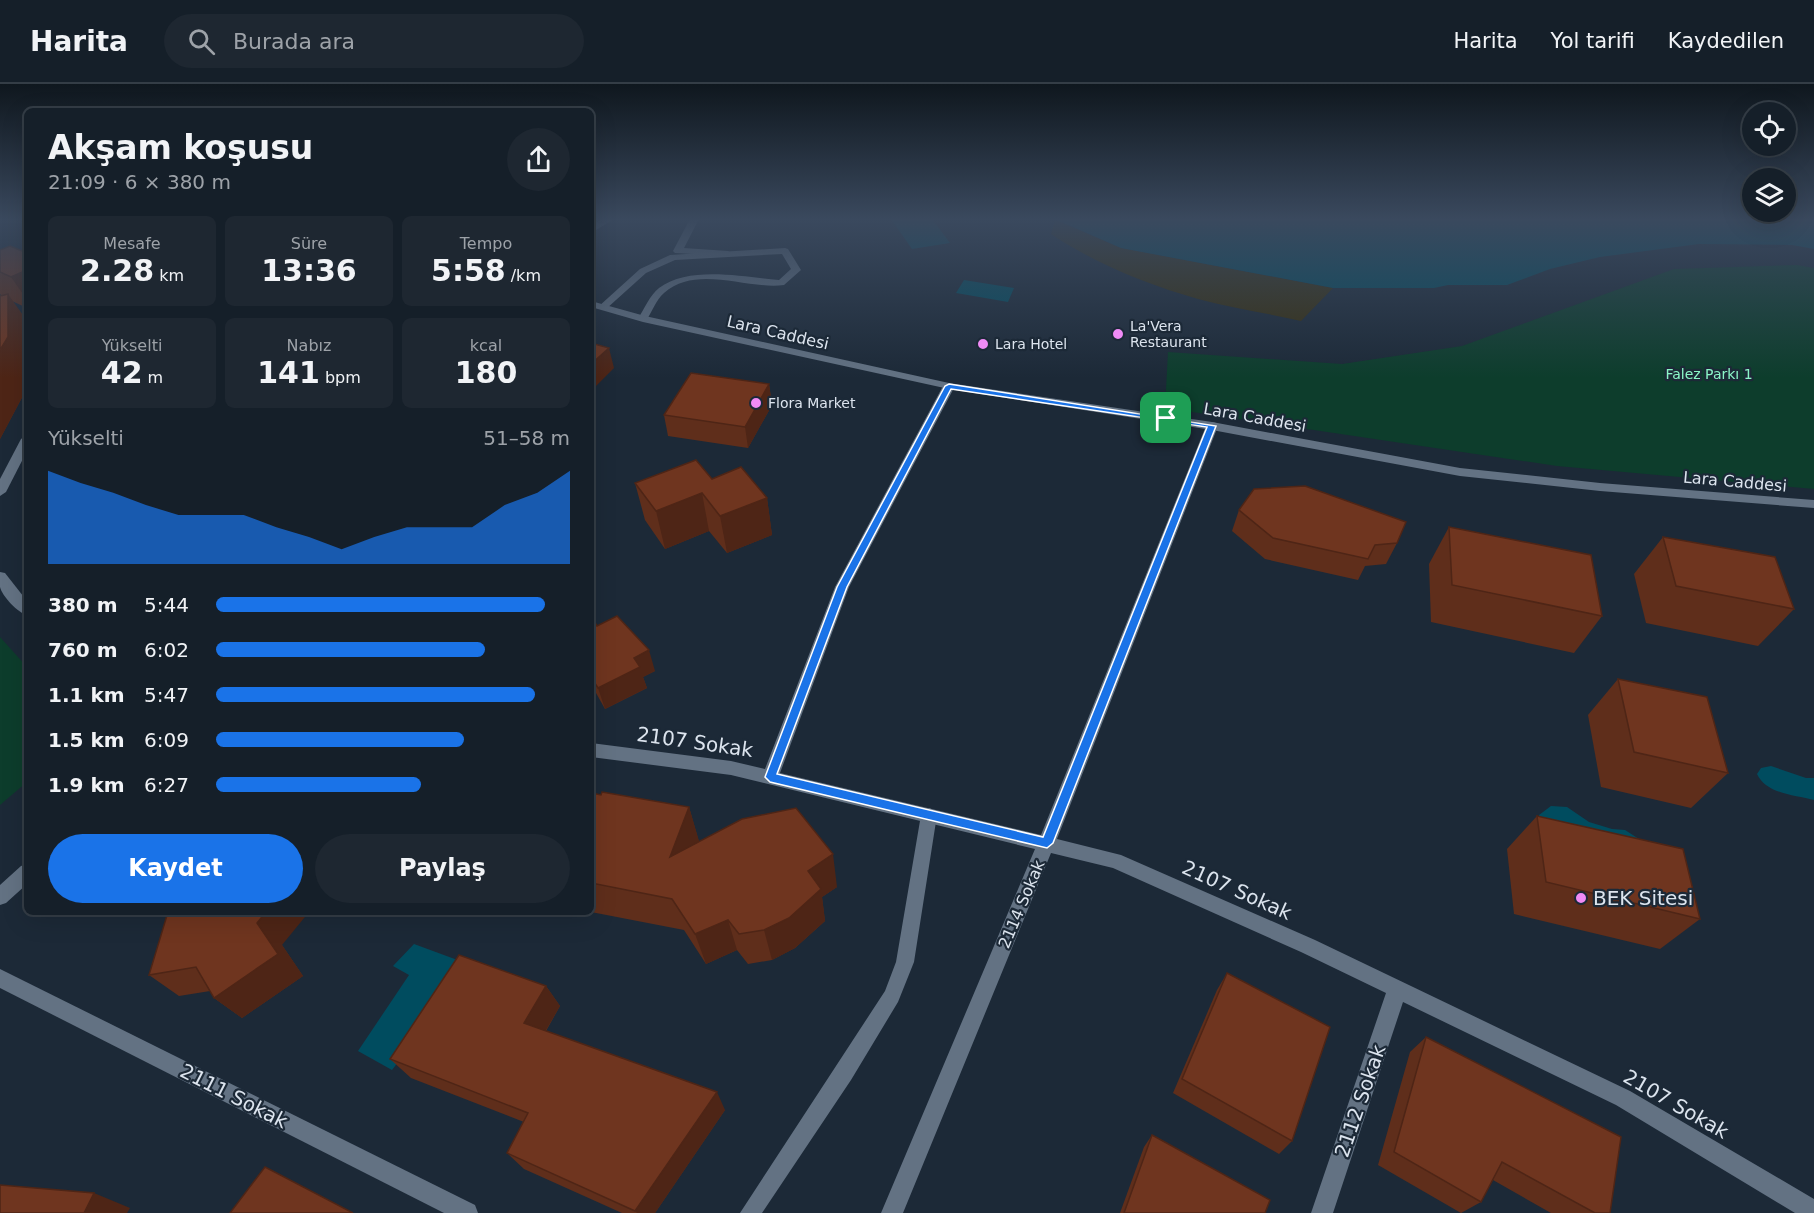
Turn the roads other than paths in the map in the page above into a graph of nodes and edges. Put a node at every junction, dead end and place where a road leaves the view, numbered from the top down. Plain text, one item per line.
1 (642, 272) edge
2 (794, 272) edge
3 (597, 306) edge
4 (643, 319) junction
5 (949, 386) junction
6 (1212, 426) junction
7 (24, 445) edge
8 (0, 492) edge
9 (1814, 504) edge
10 (0, 578) edge
11 (24, 607) edge
12 (594, 750) edge
13 (770, 777) junction
14 (929, 815) junction
15 (1047, 843) junction
16 (24, 876) edge
17 (0, 897) edge
18 (0, 978) edge
19 (1397, 989) junction
20 (1814, 1212) edge
21 (467, 1213) edge
22 (750, 1213) edge
23 (892, 1213) edge
24 (1322, 1213) edge

1 - 3 lane
2 - 4 lane
3 - 4 street, Lara Caddesi
4 - 5 street, Lara Caddesi
5 - 6 street, Lara Caddesi
5 - 13 street
6 - 9 street, Lara Caddesi
6 - 15 street, 2114 Sokak
7 - 8 street
10 - 11 street
12 - 13 street, 2107 Sokak
13 - 14 street, 2107 Sokak
14 - 15 street, 2107 Sokak
14 - 22 lane
15 - 19 street, 2107 Sokak
15 - 23 street, 2114 Sokak
16 - 17 street
18 - 21 street, 2111 Sokak
19 - 20 street, 2107 Sokak
19 - 24 street, 2112 Sokak

